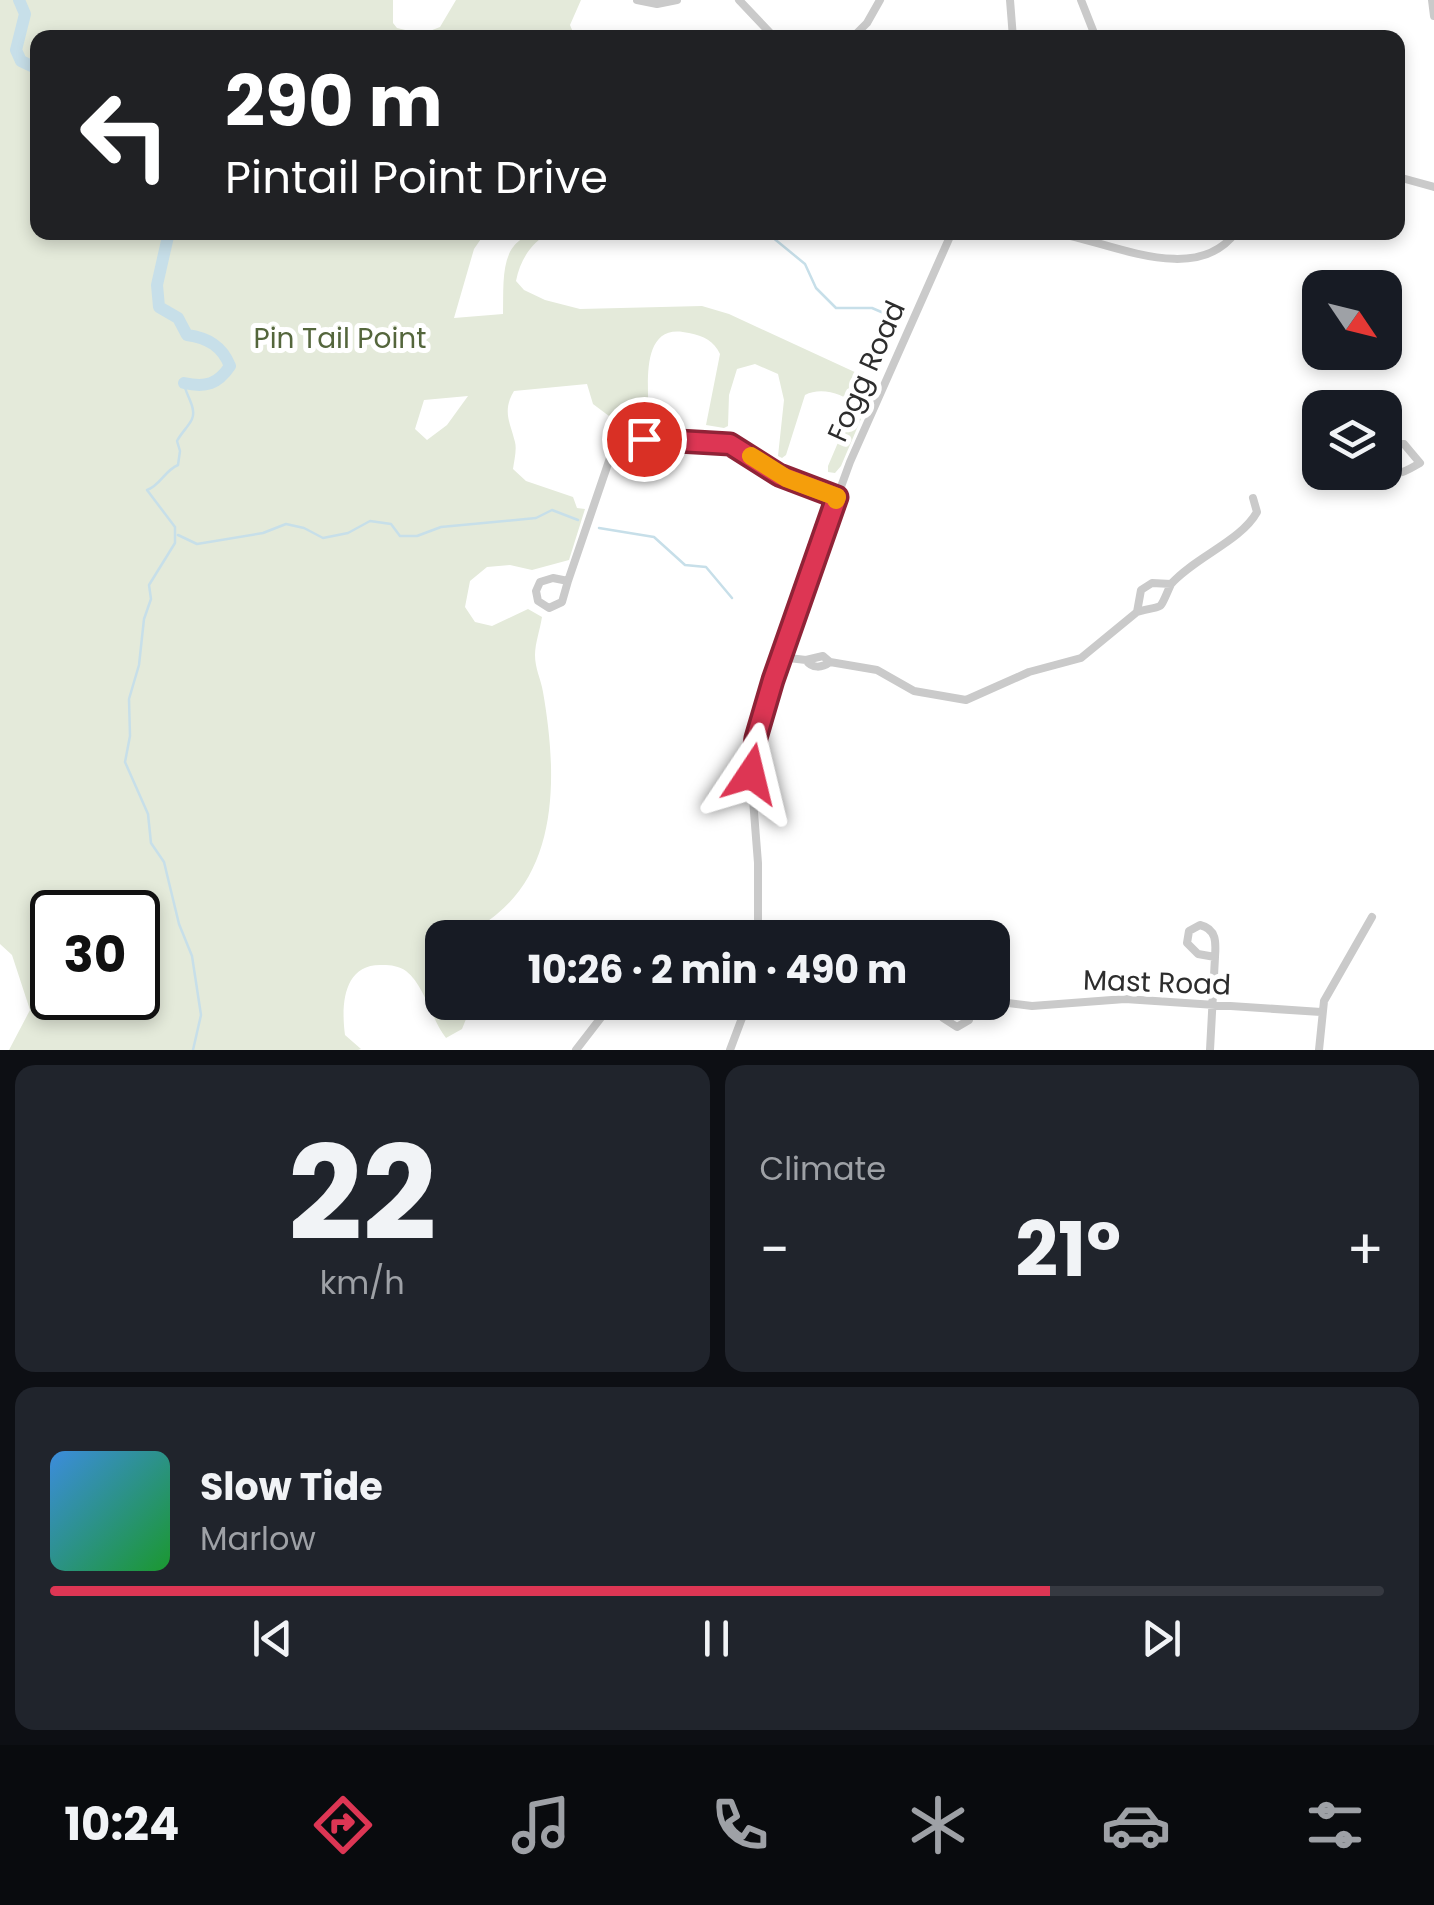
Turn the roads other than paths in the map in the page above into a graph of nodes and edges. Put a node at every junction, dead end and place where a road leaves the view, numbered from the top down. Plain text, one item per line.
1 (637, 0) edge
2 (677, 0) edge
3 (739, 0) edge
4 (880, 0) edge
5 (1010, 0) edge
6 (1081, 0) edge
7 (1432, 0) edge
8 (1434, 16) edge
9 (768, 30) edge
10 (861, 30) edge
11 (1012, 30) edge
12 (1093, 30) edge
13 (1405, 180) edge
14 (1434, 187) edge
15 (948, 240) edge
16 (1096, 240) edge
17 (1229, 240) edge
18 (1402, 444) edge
19 (1434, 460) edge
20 (1420, 464) junction
21 (1402, 473) edge
22 (837, 497) junction
23 (1253, 498) dead end
24 (568, 582) junction
25 (1171, 584) junction
26 (1137, 612) junction
27 (780, 657) junction
28 (1372, 916) dead end
29 (758, 920) edge
30 (1214, 957) junction
31 (1010, 1003) edge
32 (1212, 1004) junction
33 (1321, 1012) junction
34 (599, 1020) edge
35 (741, 1020) edge
36 (946, 1020) edge
37 (969, 1020) edge
38 (576, 1050) edge
39 (730, 1050) edge
40 (1210, 1050) edge
41 (1319, 1050) edge

1 - 2 street
3 - 9 street
4 - 10 street
5 - 11 street
6 - 12 street
7 - 8 street
13 - 14 street
15 - 22 street, Fogg Road
16 - 17 street
18 - 20 street
19 - 20 street
20 - 21 street
22 - 24 street
22 - 27 street, Fogg Road
23 - 25 street
24 - 24 street
25 - 26 street
25 - 26 street
26 - 27 street
27 - 29 street, Fogg Road
28 - 33 street
30 - 30 street
30 - 32 street
31 - 32 street, Mast Road
32 - 33 street, Mast Road
32 - 40 street
33 - 41 street
34 - 38 street
35 - 39 street
36 - 37 street

